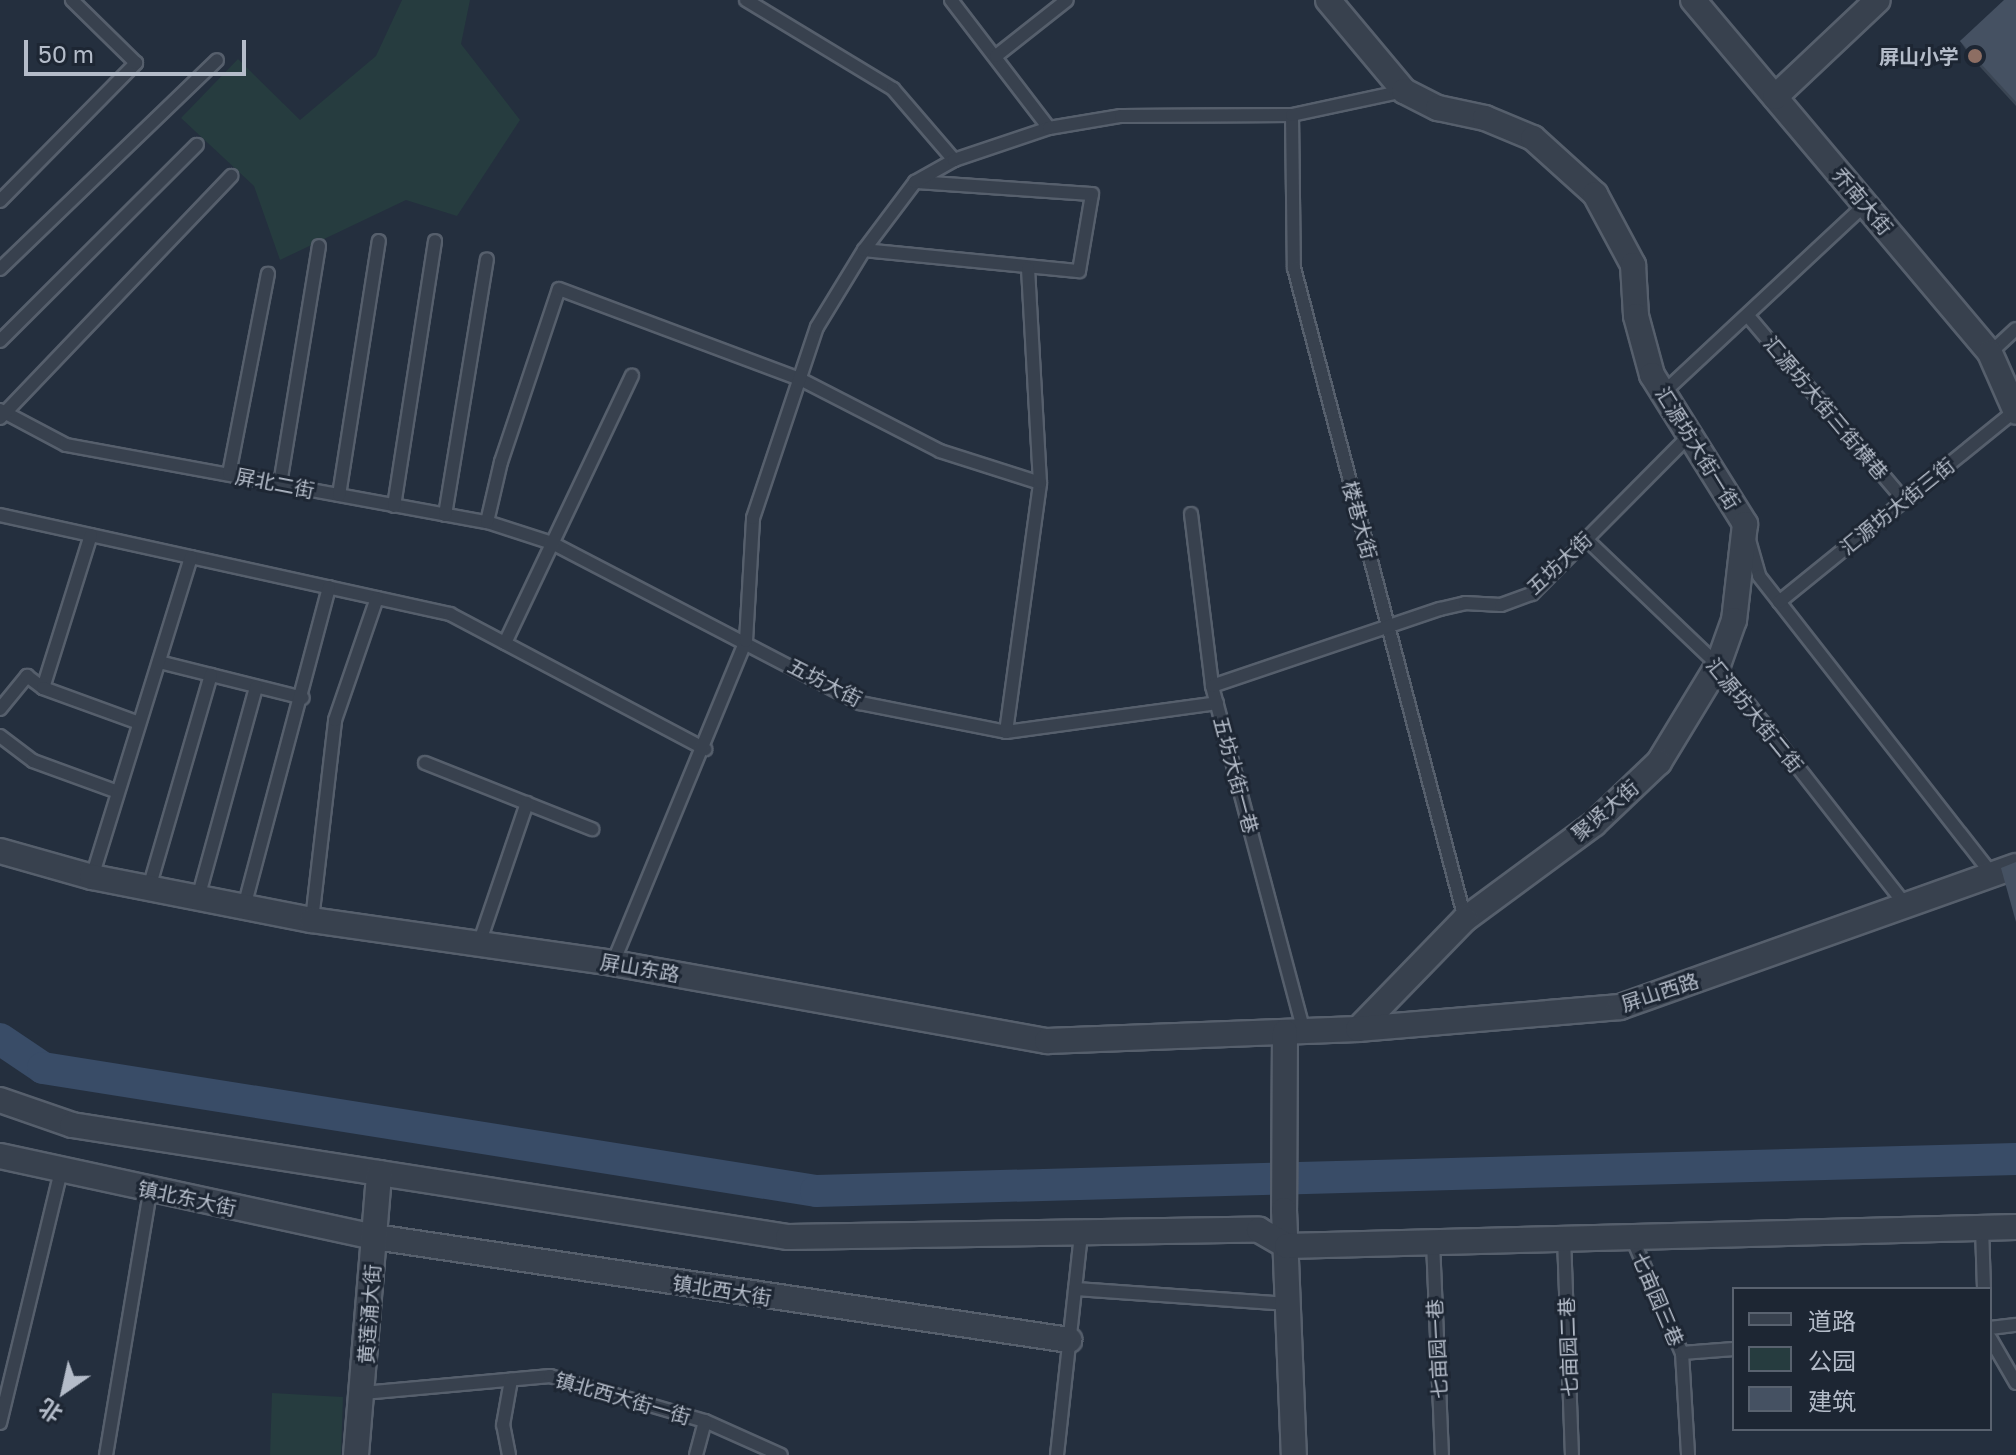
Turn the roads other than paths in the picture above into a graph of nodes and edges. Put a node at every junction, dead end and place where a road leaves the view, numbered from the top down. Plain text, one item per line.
1 (72, 0) edge
2 (746, 0) edge
3 (951, 0) edge
4 (1067, 0) edge
5 (1328, 0) edge
6 (1693, 0) edge
7 (1878, 0) edge
8 (996, 56) junction
9 (217, 60) dead end
10 (1404, 91) junction
11 (1775, 97) junction
12 (1292, 115) junction
13 (1049, 128) junction
14 (197, 145) dead end
15 (954, 160) junction
16 (231, 176) dead end
17 (915, 182) junction
18 (0, 201) edge
19 (1866, 204) junction
20 (379, 241) dead end
21 (435, 241) dead end
22 (319, 246) dead end
23 (864, 250) junction
24 (487, 259) dead end
25 (1028, 268) junction
26 (0, 269) edge
27 (268, 274) dead end
28 (1748, 316) junction
29 (2016, 329) edge
30 (0, 341) edge
31 (1990, 353) junction
32 (632, 376) dead end
33 (800, 379) junction
34 (1663, 393) junction
35 (2015, 412) edge
36 (1, 413) edge
37 (1690, 435) junction
38 (229, 474) junction
39 (1040, 483) junction
40 (280, 484) junction
41 (339, 495) junction
42 (1904, 500) junction
43 (394, 506) junction
44 (1191, 514) dead end
45 (0, 515) edge
46 (445, 515) junction
47 (487, 522) junction
48 (1745, 524) junction
49 (91, 535) junction
50 (1586, 539) junction
51 (552, 543) junction
52 (191, 557) junction
53 (329, 587) junction
54 (377, 598) junction
55 (1779, 602) junction
56 (1389, 629) junction
57 (746, 641) junction
58 (505, 643) junction
59 (159, 662) junction
60 (1718, 665) junction
61 (211, 675) junction
62 (1212, 686) junction
63 (256, 687) junction
64 (43, 688) junction
65 (303, 698) junction
66 (1217, 703) junction
67 (0, 709) edge
68 (139, 723) junction
69 (1006, 732) junction
70 (0, 736) edge
71 (705, 749) junction
72 (425, 763) dead end
73 (118, 792) junction
74 (527, 803) junction
75 (592, 829) dead end
76 (0, 851) edge
77 (2016, 866) edge
78 (1993, 875) junction
79 (92, 877) junction
80 (149, 888) junction
81 (198, 898) junction
82 (244, 907) junction
83 (1907, 907) junction
84 (1465, 919) junction
85 (312, 920) junction
86 (479, 944) junction
87 (613, 963) junction
88 (1358, 1029) junction
89 (1294, 1031) junction
90 (0, 1100) edge
91 (0, 1156) edge
92 (61, 1170) junction
93 (379, 1173) junction
94 (150, 1191) junction
95 (2016, 1227) edge
96 (1982, 1228) junction
97 (1081, 1233) junction
98 (375, 1237) junction
99 (1564, 1238) junction
100 (1633, 1240) junction
101 (1433, 1242) junction
102 (1287, 1246) junction
103 (1984, 1287) edge
104 (1075, 1289) junction
105 (1289, 1304) junction
106 (2016, 1325) edge
107 (1992, 1328) edge
108 (1069, 1340) junction
109 (1992, 1341) edge
110 (1732, 1349) edge
111 (1682, 1353) junction
112 (511, 1380) junction
113 (2016, 1383) edge
114 (363, 1393) junction
115 (705, 1421) junction
116 (0, 1423) edge
117 (106, 1455) edge
118 (356, 1455) edge
119 (509, 1455) edge
120 (696, 1455) edge
121 (781, 1455) edge
122 (1057, 1455) edge
123 (1294, 1455) edge
124 (1442, 1455) edge
125 (1572, 1455) edge
126 (1688, 1455) edge

1 - 18 lane
2 - 15 lane
3 - 8 lane
4 - 8 lane
5 - 10 street, 汇源坊大街一街
6 - 11 street, 乔南大街
7 - 11 street
8 - 13 lane
9 - 26 lane
10 - 12 lane
10 - 34 street, 汇源坊大街一街
11 - 19 street, 乔南大街
12 - 13 lane
12 - 56 lane, 楼巷大街
13 - 15 lane
14 - 30 lane
15 - 17 lane
16 - 36 lane
17 - 23 lane
17 - 25 lane
19 - 28 lane
19 - 31 street, 乔南大街
20 - 41 lane
21 - 43 lane
22 - 40 lane
23 - 25 lane
23 - 33 lane
24 - 46 lane
25 - 39 lane
27 - 38 lane
28 - 34 lane
28 - 42 lane, 汇源坊大街三街横巷
29 - 31 lane
31 - 35 street, 乔南大街
32 - 51 lane
33 - 39 lane
33 - 47 lane
33 - 57 lane
34 - 37 street, 汇源坊大街一街
35 - 42 lane, 汇源坊大街三街
36 - 38 lane, 屏北二街
37 - 48 street, 汇源坊大街一街
37 - 50 lane, 五坊大街
38 - 40 lane, 屏北二街
39 - 69 lane
40 - 41 lane, 屏北二街
41 - 43 lane, 屏北二街
42 - 55 lane, 汇源坊大街三街
43 - 46 lane, 屏北二街
44 - 62 lane, 五坊大街一巷
45 - 49 lane
46 - 47 lane, 屏北二街
47 - 51 lane, 屏北二街
48 - 55 lane, 汇源坊大街一街
48 - 60 street, 聚贤大街
49 - 52 lane
49 - 64 lane
50 - 56 lane, 五坊大街
50 - 60 lane, 汇源坊大街二街
51 - 57 lane, 五坊大街
51 - 58 lane
52 - 53 lane
52 - 59 lane
53 - 54 lane
53 - 65 lane
54 - 58 lane
54 - 85 lane
55 - 78 lane, 汇源坊大街一街
56 - 62 lane, 五坊大街
56 - 84 lane, 楼巷大街
57 - 69 lane, 五坊大街
57 - 71 lane
58 - 71 lane
59 - 61 lane
59 - 68 lane
60 - 83 lane, 汇源坊大街二街
60 - 84 street, 聚贤大街
61 - 63 lane
61 - 80 lane
62 - 66 lane, 五坊大街一巷
63 - 65 lane
63 - 81 lane
64 - 67 lane
64 - 68 lane
65 - 82 lane
66 - 69 lane, 五坊大街
66 - 89 lane, 五坊大街一巷
68 - 73 lane
70 - 73 lane
71 - 87 lane
72 - 74 lane
73 - 79 lane
74 - 75 lane
74 - 86 lane
76 - 79 street, 屏山东路
77 - 78 street, 屏山西路
78 - 83 street, 屏山西路
79 - 80 street, 屏山东路
80 - 81 street, 屏山东路
81 - 82 street, 屏山东路
82 - 85 street, 屏山东路
83 - 88 street, 屏山西路
84 - 88 street, 聚贤大街
85 - 86 street, 屏山东路
86 - 87 street, 屏山东路
87 - 89 street, 屏山东路
88 - 89 street, 屏山西路
89 - 102 street
90 - 93 street
91 - 92 street, 镇北东大街
92 - 94 street, 镇北东大街
92 - 116 lane
93 - 97 street
93 - 98 street, 黄莲涌大街
94 - 98 street, 镇北东大街
94 - 117 lane
95 - 96 street
96 - 100 street
96 - 103 lane
97 - 102 street
97 - 104 lane
98 - 108 street, 镇北西大街
98 - 114 street, 黄莲涌大街
99 - 100 street
99 - 101 street
99 - 125 lane, 七亩园二巷
100 - 111 lane, 七亩园三巷
101 - 102 street
101 - 124 lane, 七亩园一巷
102 - 105 street
104 - 105 lane
104 - 108 lane
105 - 123 street
106 - 107 lane
108 - 122 lane
109 - 113 lane
110 - 111 lane
111 - 126 lane, 七亩园三巷
112 - 114 lane, 镇北西大街一街
112 - 115 lane, 镇北西大街一街
112 - 119 lane
114 - 118 street, 黄莲涌大街
115 - 120 lane
115 - 121 lane, 镇北西大街一街

